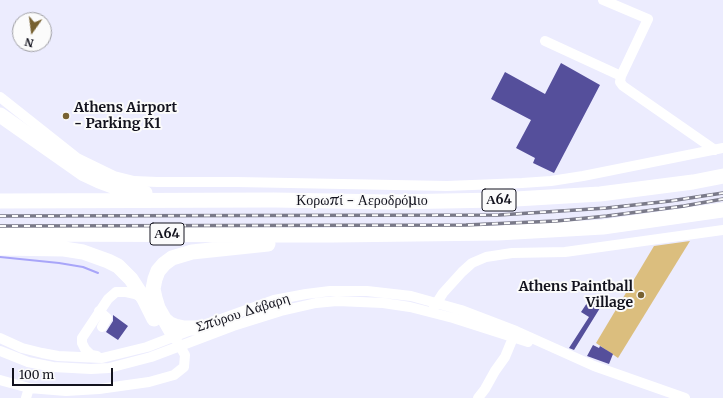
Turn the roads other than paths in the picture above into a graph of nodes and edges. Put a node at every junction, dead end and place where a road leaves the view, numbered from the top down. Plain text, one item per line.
1 (603, 0) edge
2 (545, 41) dead end
3 (621, 76) junction
4 (0, 97) edge
5 (0, 115) edge
6 (719, 149) edge
7 (723, 176) edge
8 (274, 200) junction
9 (0, 201) edge
10 (723, 210) edge
11 (723, 230) edge
12 (0, 234) edge
13 (334, 235) junction
14 (0, 248) edge
15 (144, 299) junction
16 (436, 302) junction
17 (99, 311) junction
18 (432, 312) junction
19 (164, 319) junction
20 (102, 327) dead end
21 (196, 328) junction
22 (515, 334) junction
23 (0, 338) edge
24 (173, 343) junction
25 (0, 351) edge
26 (102, 358) junction
27 (0, 380) edge
28 (29, 388) junction
29 (26, 398) edge
30 (478, 398) edge
31 (684, 398) edge

1 - 3 street
2 - 3 street
3 - 6 street
4 - 6 street
5 - 8 highway
7 - 8 highway, Κορωπί - Αεροδρόμιο / Α64
8 - 9 highway, Κορωπί - Αεροδρόμιο / Α64
10 - 13 highway, Α64
11 - 16 street
12 - 13 highway, Α64
13 - 19 highway
14 - 15 highway
15 - 17 street
15 - 24 highway
16 - 18 street
16 - 21 street, Σπύρου Δάβαρη
16 - 22 street, Σπύρου Δάβαρη
17 - 20 street
17 - 26 street
18 - 22 street, Σπύρου Δάβαρη
18 - 24 street, Σπύρου Δάβαρη
19 - 21 highway
19 - 24 highway
21 - 24 street, Σπύρου Δάβαρη
22 - 30 street
22 - 31 street, Σπύρου Δάβαρη
23 - 26 street, Σπύρου Δάβαρη
24 - 25 street, Σπύρου Δάβαρη
24 - 26 street, Σπύρου Δάβαρη
24 - 28 street
27 - 28 street
28 - 29 street

